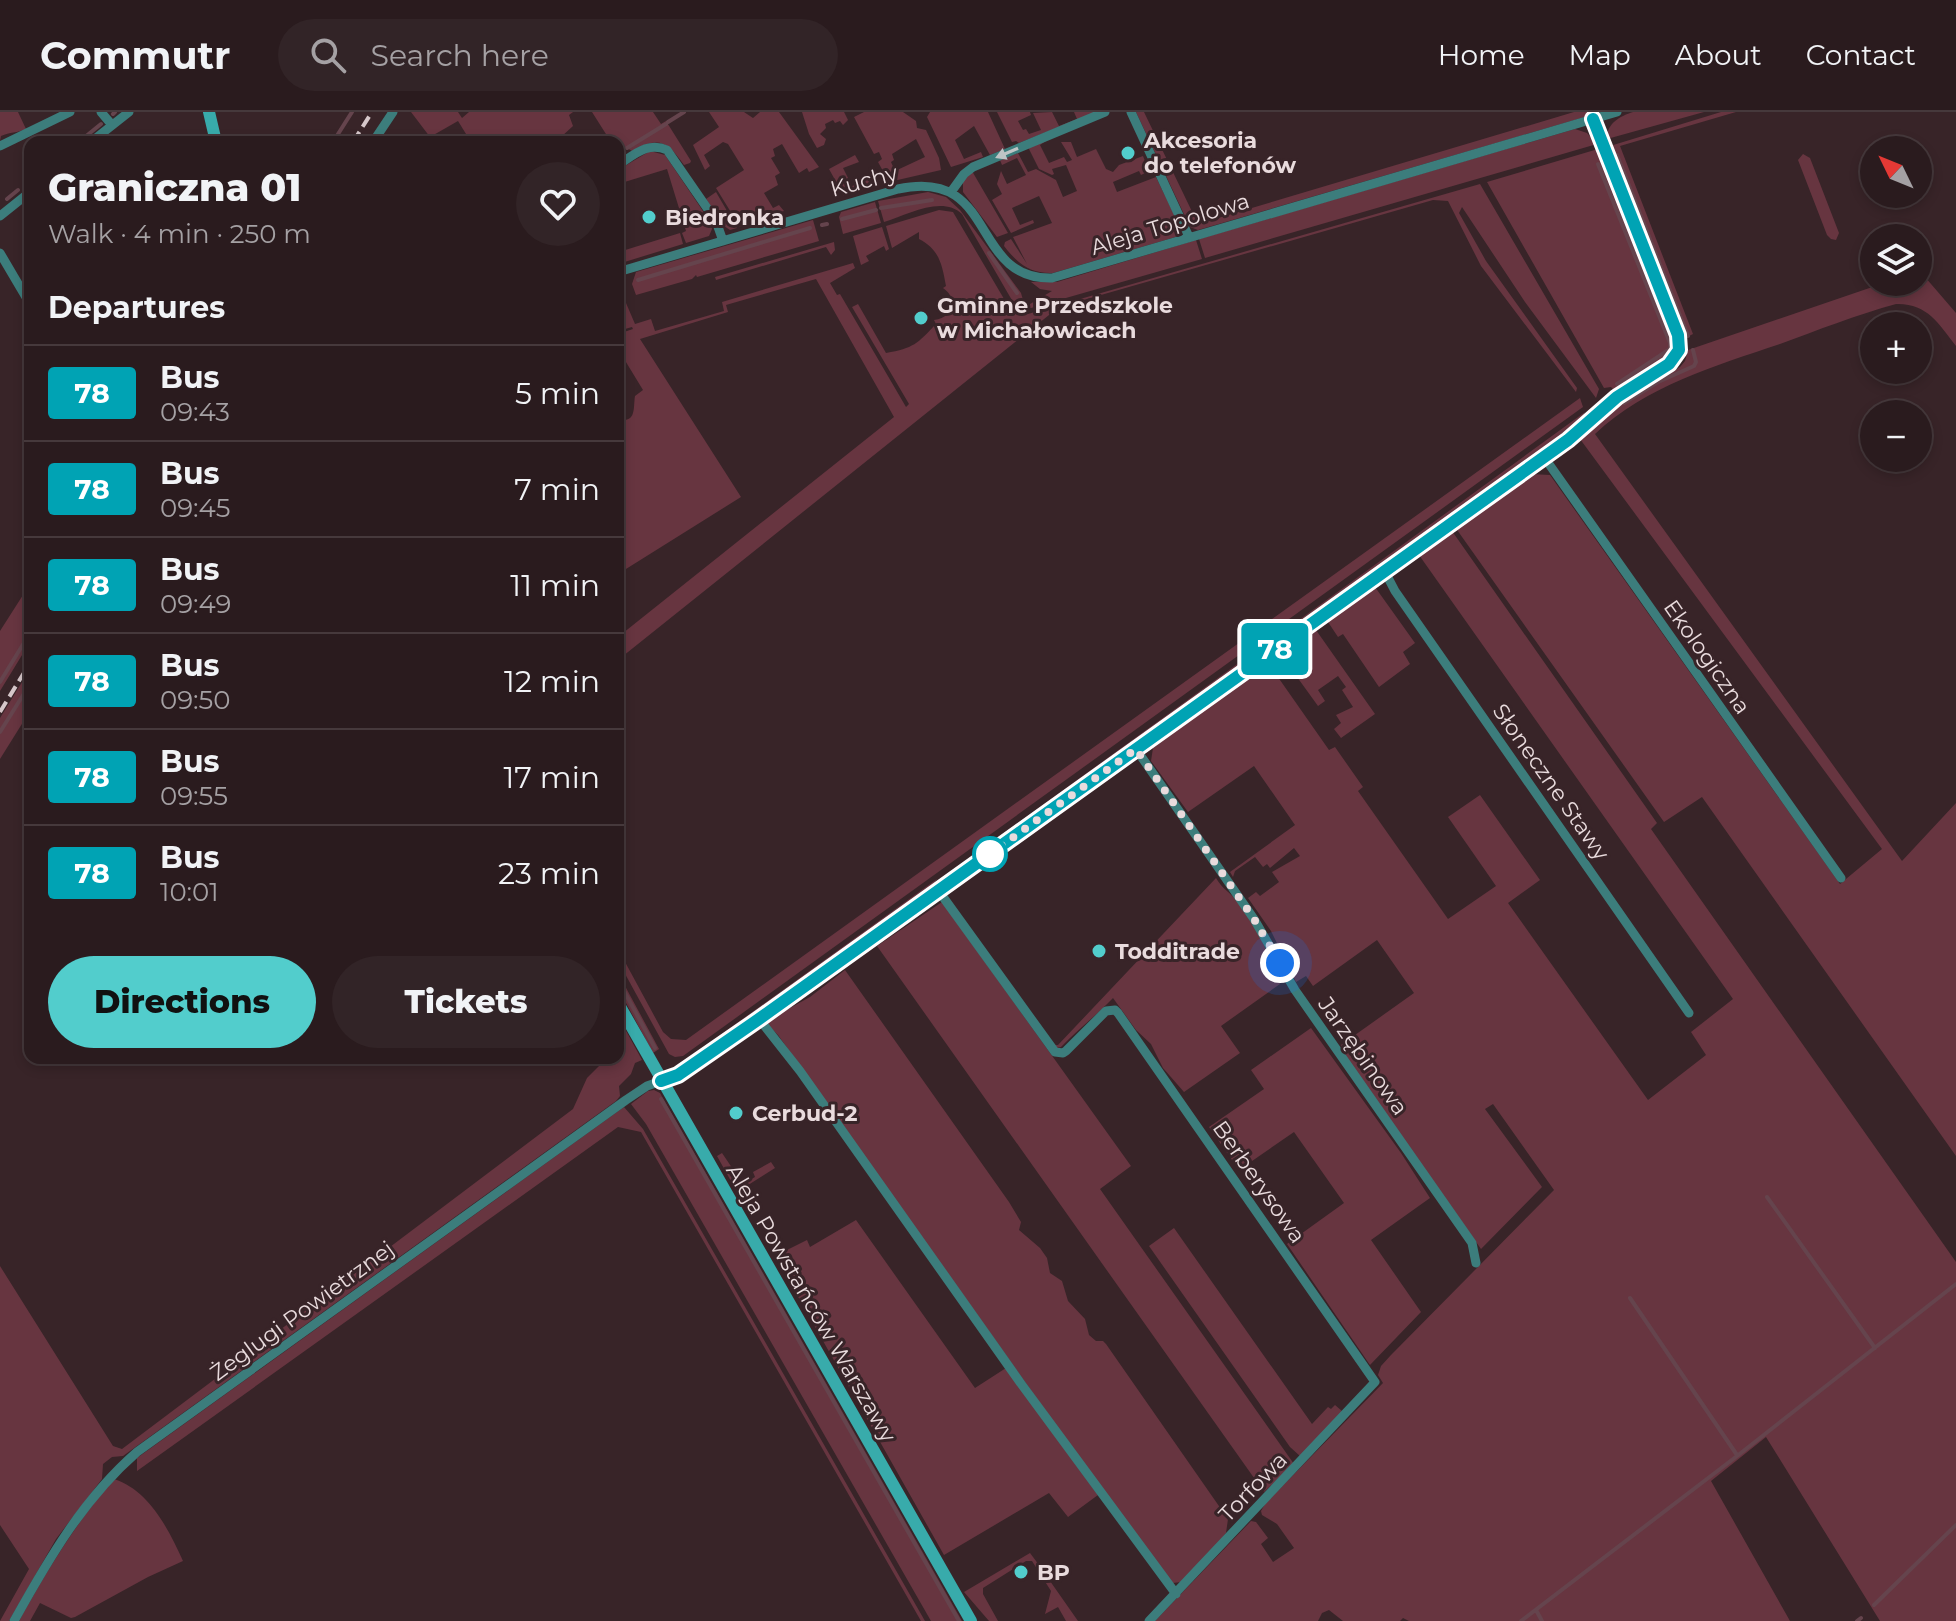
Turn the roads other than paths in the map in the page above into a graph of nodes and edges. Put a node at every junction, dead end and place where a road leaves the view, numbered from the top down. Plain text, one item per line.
1 (70, 112) edge
2 (101, 112) edge
3 (129, 112) edge
4 (209, 112) edge
5 (393, 112) edge
6 (1105, 112) edge
7 (1131, 112) edge
8 (1617, 112) edge
9 (1593, 119) junction
10 (112, 125) junction
11 (98, 136) edge
12 (215, 136) edge
13 (377, 136) edge
14 (0, 146) edge
15 (624, 161) edge
16 (951, 192) junction
17 (24, 197) edge
18 (0, 216) edge
19 (1189, 237) junction
20 (723, 241) junction
21 (0, 253) edge
22 (624, 270) edge
23 (24, 294) edge
24 (1544, 457) junction
25 (1384, 570) junction
26 (1136, 749) junction
27 (1841, 878) dead end
28 (938, 890) junction
29 (1689, 1013) dead end
30 (624, 1014) edge
31 (759, 1019) junction
32 (661, 1081) junction
33 (1476, 1263) dead end
34 (1372, 1375) joint
35 (1176, 1594) junction
36 (14, 1621) edge
37 (971, 1621) edge
38 (1149, 1621) edge

1 - 14 street
2 - 10 street
3 - 10 street
4 - 12 street
5 - 13 street
6 -> 16 street
7 - 19 street
8 - 9 street, Aleja Topolowa
9 - 19 street, Aleja Topolowa
9 - 24 street, Żeglugi Powietrznej
10 - 11 street
15 - 20 street
16 - 19 street, Aleja Topolowa
16 - 20 street, Kuchy
17 - 18 street
20 - 22 street, Kuchy
21 - 23 street
24 - 25 street, Żeglugi Powietrznej
24 - 27 street, Ekologiczna
25 - 26 street, Żeglugi Powietrznej
25 - 29 street, Słoneczne Stawy
26 - 28 street, Żeglugi Powietrznej
26 - 33 street, Jarzębinowa
28 - 31 street, Żeglugi Powietrznej
28 - 34 street, Berberysowa
30 - 32 street, Aleja Powstańców Warszawy
31 - 32 street, Żeglugi Powietrznej
31 - 35 street
32 - 36 street, Żeglugi Powietrznej
32 - 37 street, Aleja Powstańców Warszawy
34 - 35 street, Torfowa
35 - 38 street, Torfowa

